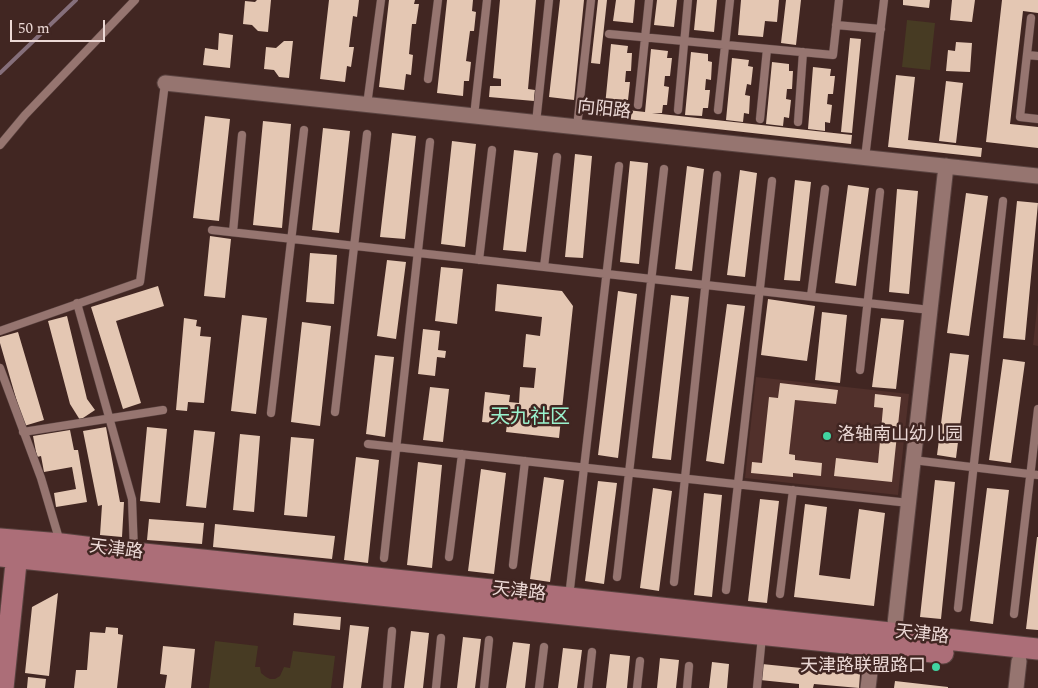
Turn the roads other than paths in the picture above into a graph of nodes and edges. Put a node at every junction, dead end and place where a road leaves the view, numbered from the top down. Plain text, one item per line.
1 (135, 0) edge
2 (381, 0) edge
3 (438, 0) edge
4 (487, 0) edge
5 (549, 0) edge
6 (591, 0) edge
7 (649, 0) edge
8 (688, 0) edge
9 (730, 0) edge
10 (839, 0) edge
11 (884, 0) edge
12 (1031, 18) dead end
13 (836, 25) junction
14 (880, 29) junction
15 (609, 34) dead end
16 (645, 38) junction
17 (685, 41) junction
18 (725, 45) junction
19 (767, 49) junction
20 (804, 52) junction
21 (1027, 55) junction
22 (1038, 56) edge
23 (428, 79) dead end
24 (165, 83) joint
25 (367, 105) junction
26 (638, 105) dead end
27 (678, 110) dead end
28 (718, 110) dead end
29 (474, 116) junction
30 (760, 119) dead end
31 (1038, 119) edge
32 (798, 122) dead end
33 (536, 123) junction
34 (577, 127) junction
35 (304, 130) dead end
36 (367, 134) dead end
37 (242, 135) dead end
38 (430, 142) dead end
39 (0, 145) edge
40 (492, 150) dead end
41 (557, 157) dead end
42 (865, 158) junction
43 (619, 166) dead end
44 (946, 166) junction
45 (664, 169) dead end
46 (717, 175) dead end
47 (1038, 176) edge
48 (772, 181) dead end
49 (825, 189) dead end
50 (880, 192) dead end
51 (1003, 201) dead end
52 (212, 230) dead end
53 (233, 232) junction
54 (291, 239) junction
55 (354, 246) junction
56 (418, 253) junction
57 (479, 260) junction
58 (544, 267) junction
59 (606, 274) junction
60 (651, 279) junction
61 (706, 285) junction
62 (760, 291) junction
63 (811, 296) junction
64 (867, 303) junction
65 (77, 304) junction
66 (930, 310) junction
67 (0, 331) edge
68 (0, 368) edge
69 (860, 370) dead end
70 (1038, 409) edge
71 (163, 410) dead end
72 (335, 412) dead end
73 (271, 413) dead end
74 (110, 418) junction
75 (24, 432) junction
76 (368, 444) dead end
77 (396, 447) junction
78 (462, 454) junction
79 (913, 460) junction
80 (525, 461) junction
81 (973, 467) junction
82 (584, 468) junction
83 (629, 472) junction
84 (1034, 475) edge
85 (686, 478) junction
86 (738, 484) junction
87 (793, 490) junction
88 (909, 503) junction
89 (61, 544) junction
90 (6, 552) edge
91 (134, 553) junction
92 (450, 557) dead end
93 (384, 558) dead end
94 (512, 565) dead end
95 (617, 577) dead end
96 (674, 582) dead end
97 (726, 590) dead end
98 (780, 594) dead end
99 (568, 606) junction
100 (958, 608) dead end
101 (1014, 614) dead end
102 (763, 627) junction
103 (392, 631) dead end
104 (441, 638) dead end
105 (489, 640) dead end
106 (886, 643) junction
107 (544, 647) dead end
108 (1038, 649) edge
109 (592, 652) dead end
110 (640, 661) dead end
111 (1028, 662) edge
112 (689, 666) dead end
113 (3, 688) edge
114 (387, 688) edge
115 (436, 688) edge
116 (484, 688) edge
117 (539, 688) edge
118 (588, 688) edge
119 (637, 688) edge
120 (687, 688) edge
121 (757, 688) edge
122 (868, 688) edge
123 (1016, 688) edge

1 - 39 lane
2 - 25 lane
3 - 23 lane
4 - 29 lane
5 - 33 lane
6 - 34 lane
7 - 16 lane
8 - 17 lane
9 - 18 lane
10 - 13 lane
11 - 14 lane
12 - 21 lane
13 - 14 lane
13 - 20 lane
14 - 42 lane
15 - 16 lane
16 - 17 lane
16 - 26 lane
17 - 18 lane
17 - 27 lane
18 - 19 lane
18 - 28 lane
19 - 20 lane
19 - 30 lane
20 - 32 lane
21 - 22 lane
21 - 31 lane
24 - 25 street, 向阳路
24 - 65 lane
25 - 29 street, 向阳路
29 - 33 street, 向阳路
33 - 34 street, 向阳路
34 - 42 street, 向阳路
35 - 54 lane
36 - 55 lane
37 - 53 lane
38 - 56 lane
40 - 57 lane
41 - 58 lane
42 - 44 street, 向阳路
43 - 59 lane
44 - 47 street, 向阳路
44 - 66 street
45 - 60 lane
46 - 61 lane
48 - 62 lane
49 - 63 lane
50 - 64 lane
51 - 81 lane
52 - 53 lane
53 - 54 lane
54 - 55 lane
54 - 73 lane
55 - 56 lane
55 - 72 lane
56 - 57 lane
56 - 77 lane
57 - 58 lane
58 - 59 lane
59 - 60 lane
59 - 82 lane
60 - 61 lane
60 - 83 lane
61 - 62 lane
61 - 85 lane
62 - 63 lane
62 - 86 lane
63 - 64 lane
64 - 66 lane
64 - 69 lane
65 - 67 lane
65 - 74 lane
66 - 79 street
68 - 75 lane
70 - 84 lane
71 - 74 lane
74 - 75 lane
74 - 91 lane
75 - 89 lane
76 - 77 lane
77 - 78 lane
77 - 93 lane
78 - 80 lane
78 - 92 lane
79 - 81 lane
79 - 88 street
80 - 82 lane
80 - 94 lane
81 - 84 lane
81 - 100 lane
82 - 83 lane
82 - 99 lane
83 - 85 lane
83 - 95 lane
84 - 101 lane
85 - 86 lane
85 - 96 lane
86 - 87 lane
86 - 97 lane
87 - 88 lane
87 - 98 lane
88 - 106 street
89 - 90 main road, 天津路
89 - 91 main road, 天津路
90 - 99 main road, 天津路
90 - 113 main road
91 - 99 main road, 天津路
99 - 102 main road, 天津路
102 - 106 main road, 天津路
102 - 121 lane
103 - 114 lane
104 - 115 lane
105 - 116 lane
106 - 108 main road, 天津路
106 - 111 main road, 天津路
106 - 122 street
107 - 117 lane
109 - 118 lane
110 - 119 lane
111 - 123 street
112 - 120 lane

